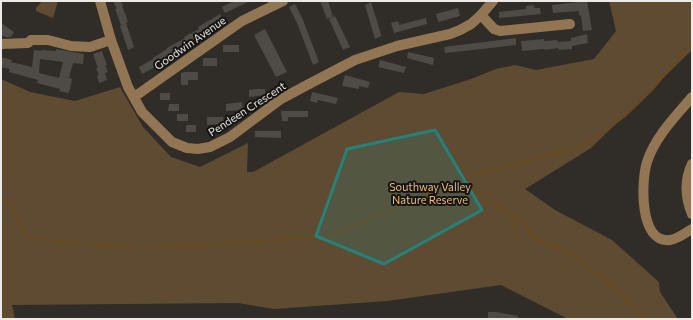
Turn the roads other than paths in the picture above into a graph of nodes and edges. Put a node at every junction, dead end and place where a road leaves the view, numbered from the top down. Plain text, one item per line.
1 (100, 1) edge
2 (283, 1) edge
3 (493, 1) edge
4 (481, 15) junction
5 (570, 24) dead end
6 (111, 40) junction
7 (6, 44) edge
8 (134, 97) junction
9 (692, 97) edge
10 (692, 164) edge
11 (692, 214) edge
12 (692, 229) edge

1 - 6 street, Pendeen Crescent
2 - 8 street, Goodwin Avenue
3 - 4 street, Pendeen Crescent
4 - 5 street
4 - 8 street, Pendeen Crescent
6 - 7 street
6 - 8 street, Pendeen Crescent
9 - 12 street
10 - 11 street

